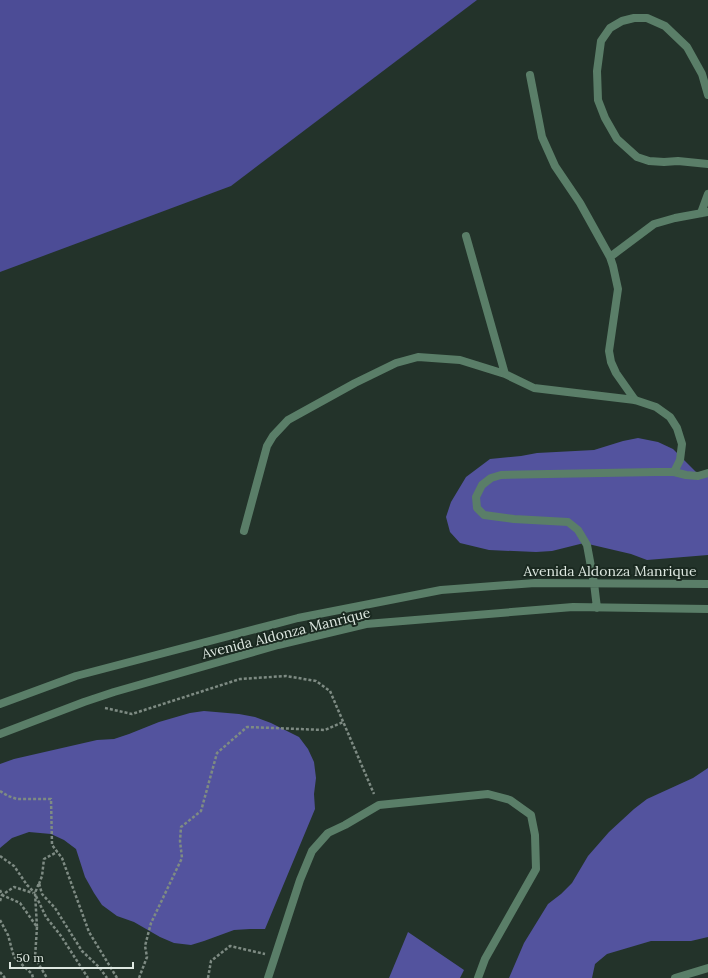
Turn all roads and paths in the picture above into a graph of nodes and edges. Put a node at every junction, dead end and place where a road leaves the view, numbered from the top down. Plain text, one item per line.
1 (530, 75) dead end
2 (708, 95) edge
3 (708, 164) edge
4 (708, 194) edge
5 (704, 212) edge
6 (466, 236) dead end
7 (610, 256) junction
8 (505, 374) junction
9 (635, 400) junction
10 (674, 472) junction
11 (708, 473) edge
12 (244, 531) dead end
13 (594, 583) junction
14 (708, 584) edge
15 (597, 608) junction
16 (708, 609) edge
17 (95, 698) junction
18 (0, 704) edge
19 (343, 722) junction
20 (0, 734) edge
21 (0, 791) edge
22 (379, 805) junction
23 (57, 852) junction
24 (0, 856) edge
25 (39, 883) junction
26 (0, 890) edge
27 (35, 893) junction
28 (2, 895) junction
29 (0, 901) edge
30 (0, 920) edge
31 (37, 927) junction
32 (275, 956) junction
33 (708, 968) edge
34 (0, 972) edge
35 (5, 978) edge
36 (33, 978) edge
37 (47, 978) edge
38 (88, 978) edge
39 (107, 978) edge
40 (117, 978) edge
41 (139, 978) edge
42 (208, 978) edge
43 (268, 978) edge
44 (478, 978) edge
45 (675, 978) edge

1 - 7 street
2 - 3 street
4 - 5 street
5 - 7 street
6 - 8 street
7 - 9 street
8 - 9 street
8 - 12 street
9 - 10 street
10 - 11 street
10 - 13 street
13 - 14 street, Avenida Aldonza Manrique
13 - 15 street
13 - 18 street, Avenida Aldonza Manrique
15 - 16 street, Avenida Aldonza Manrique
15 - 17 street, Avenida Aldonza Manrique
17 - 19 path
17 - 20 street, Avenida Aldonza Manrique
19 - 22 path
19 - 41 path
21 - 23 path
22 - 32 street
22 - 44 street
23 - 25 path
23 - 40 path
24 - 27 path
25 - 27 path
25 - 39 path
26 - 28 path
27 - 28 path
27 - 31 path
27 - 38 path
28 - 29 path
28 - 31 path
30 - 36 path
31 - 37 path
32 - 42 path
32 - 43 street
33 - 45 street
34 - 35 path

